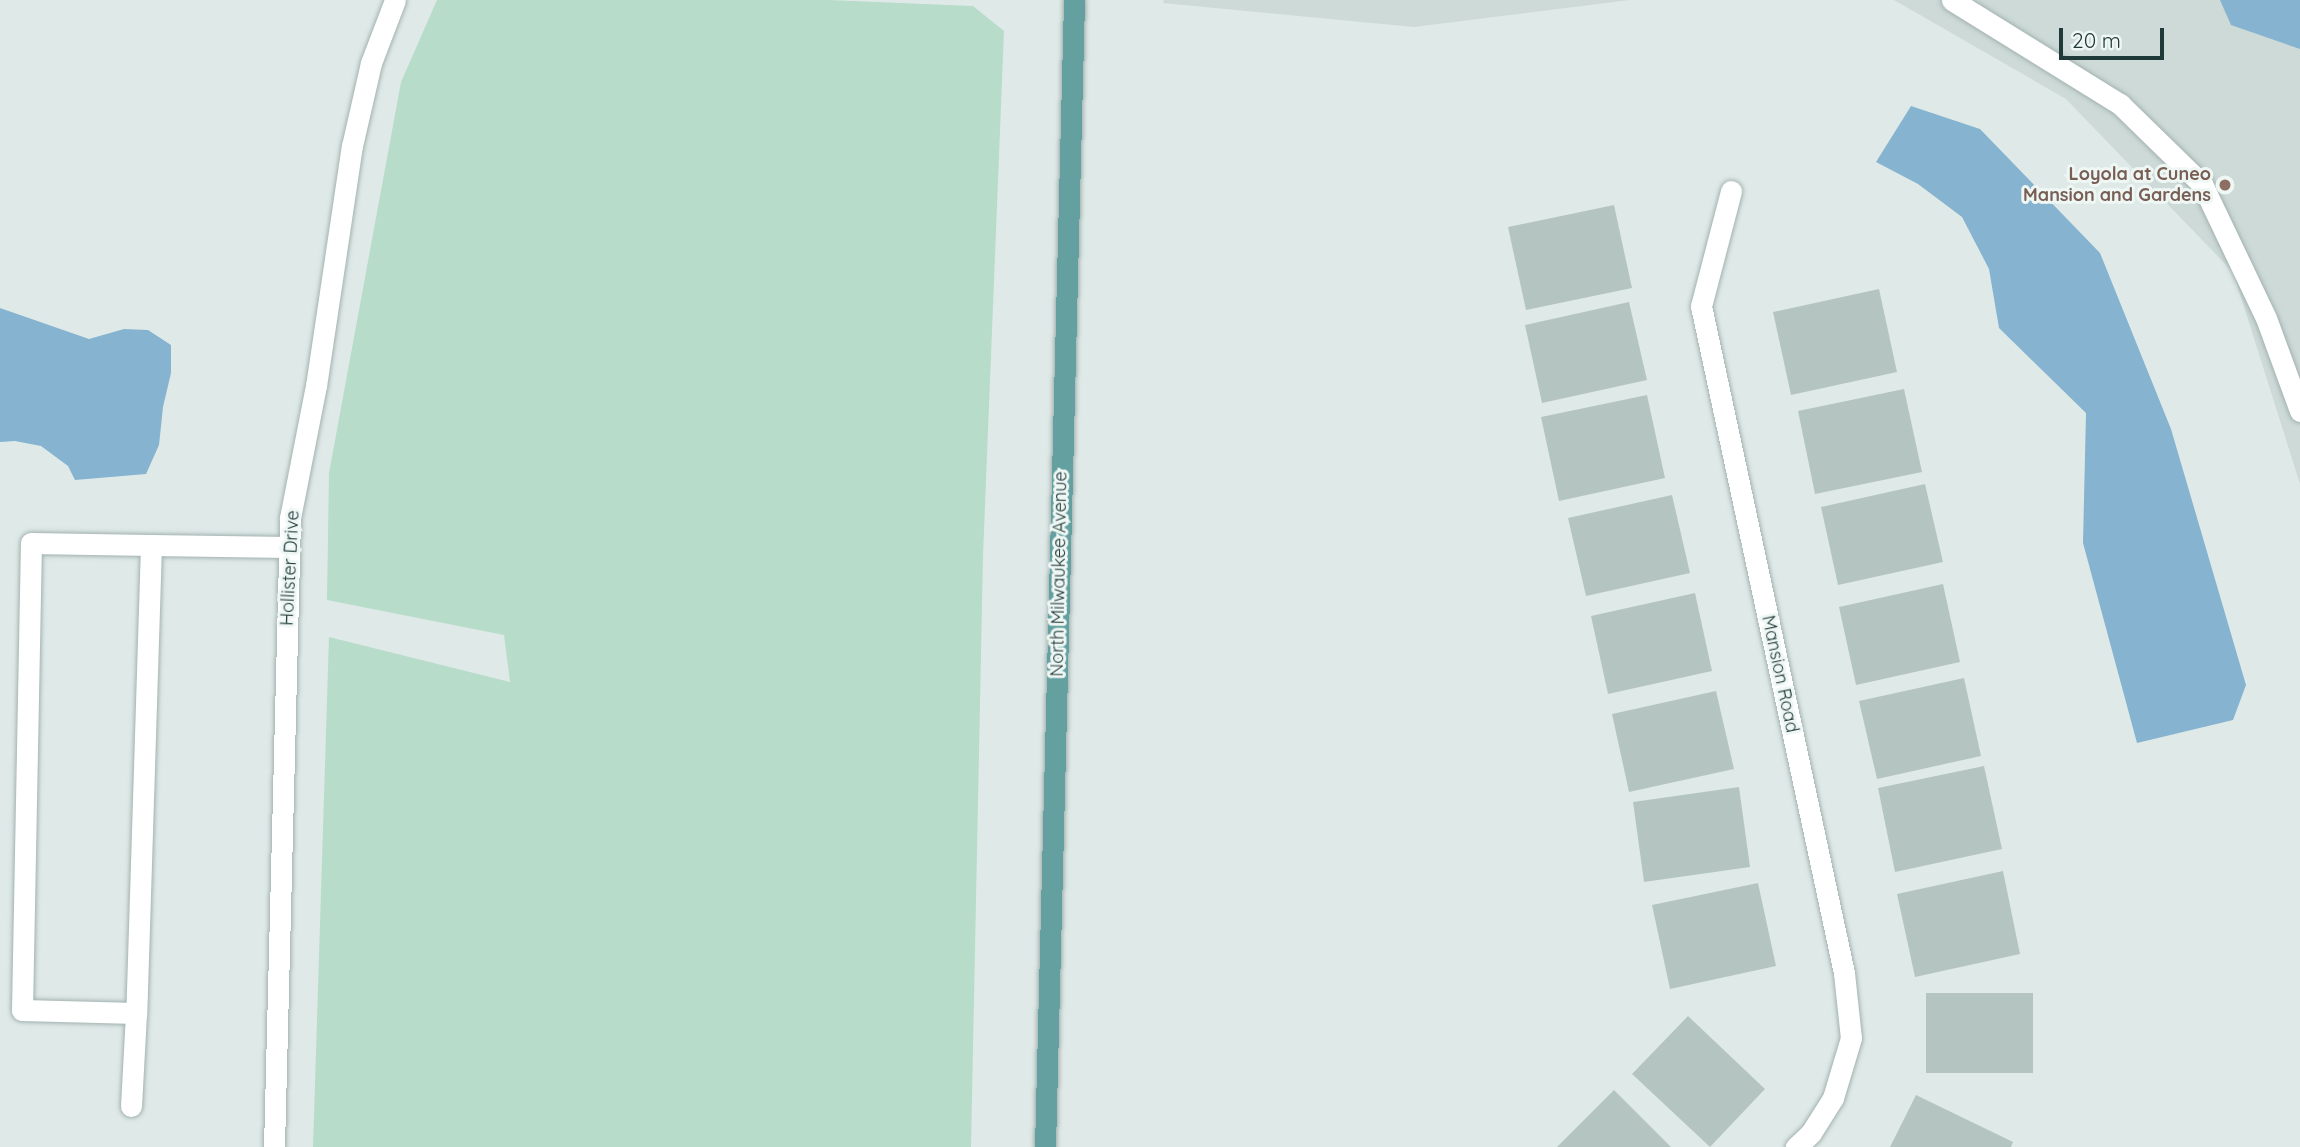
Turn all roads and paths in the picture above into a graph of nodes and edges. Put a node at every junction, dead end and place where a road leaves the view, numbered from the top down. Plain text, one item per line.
1 (395, 0) edge
2 (1074, 0) edge
3 (1952, 0) edge
4 (1731, 191) dead end
5 (2300, 411) edge
6 (150, 545) junction
7 (289, 547) junction
8 (136, 1013) junction
9 (131, 1106) dead end
10 (274, 1147) edge
11 (1045, 1147) edge
12 (1796, 1147) edge

1 - 7 street, Hollister Drive
2 - 11 main road, North Milwaukee Avenue
3 - 5 street
4 - 12 street, Mansion Road
6 - 7 street
6 - 8 street
6 - 8 street
7 - 10 street, Hollister Drive
8 - 9 street

